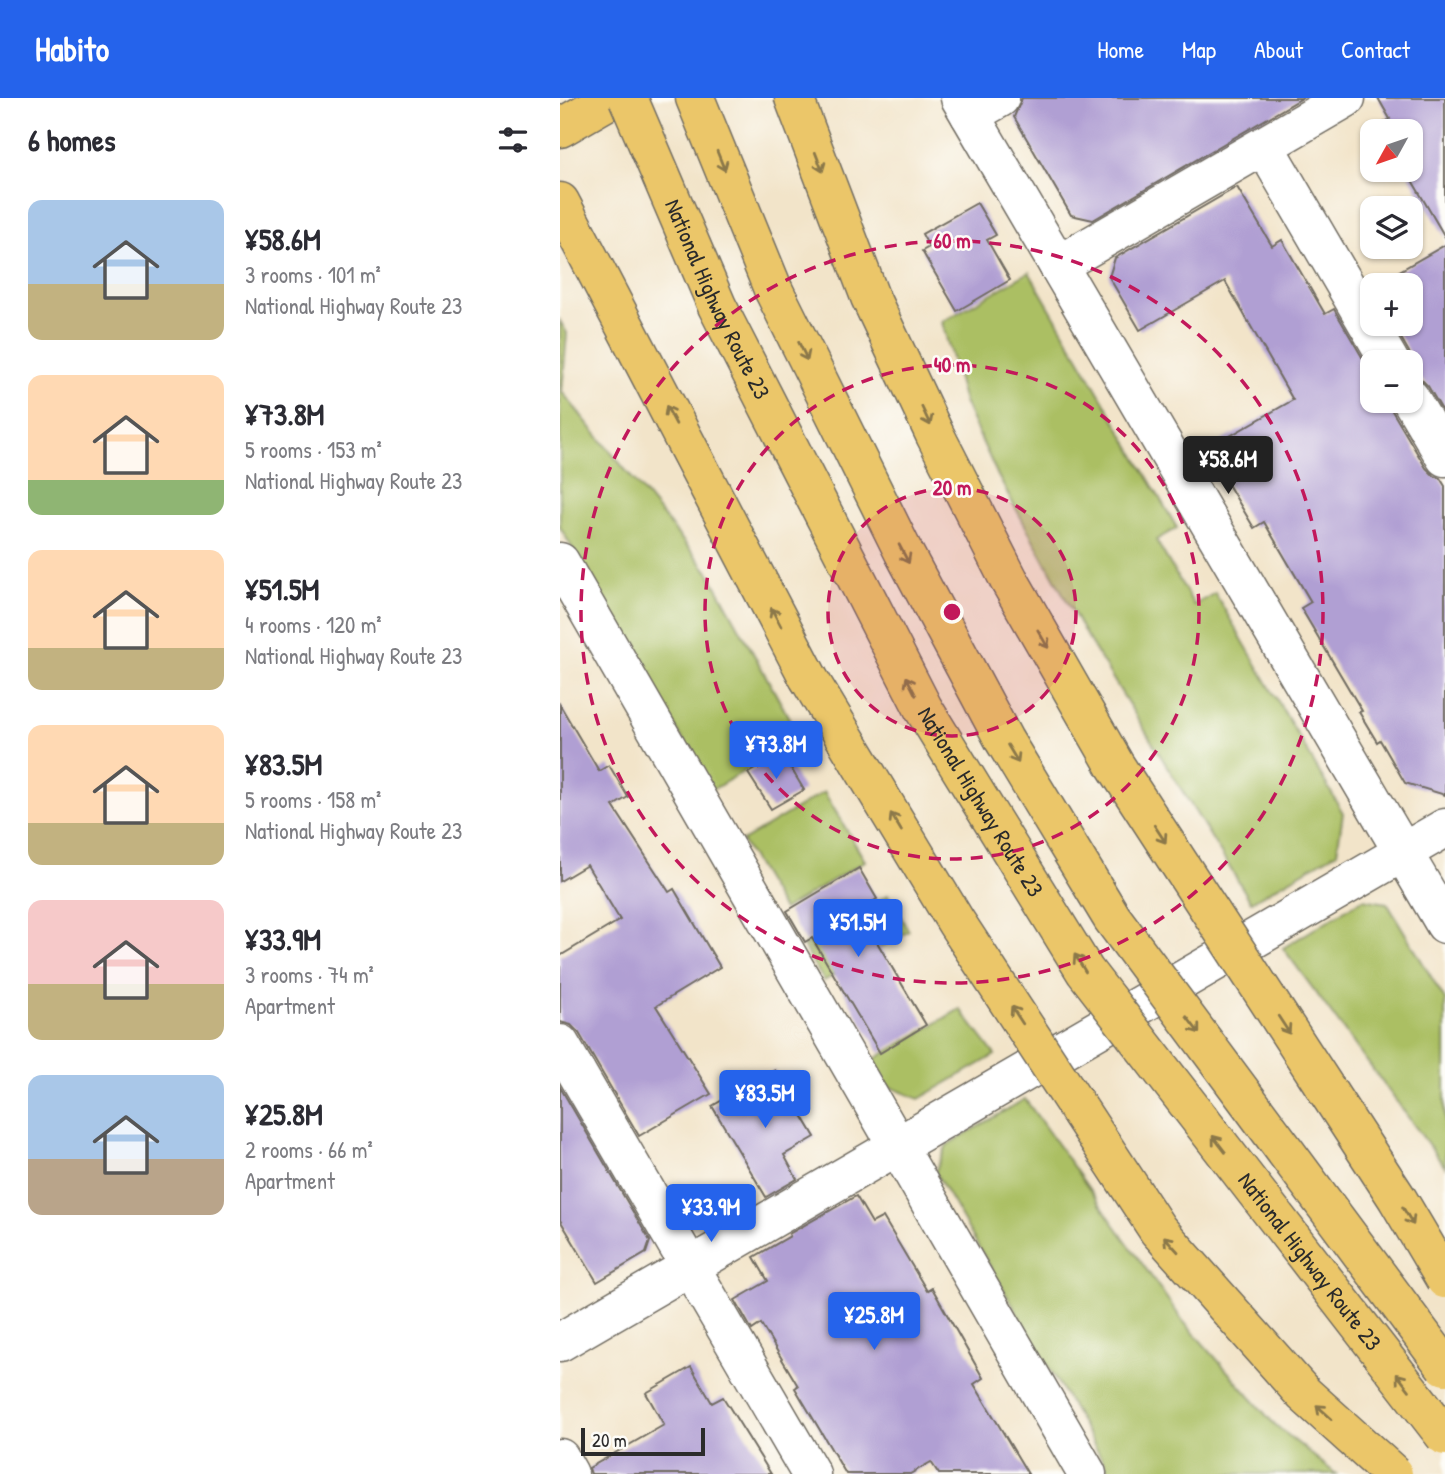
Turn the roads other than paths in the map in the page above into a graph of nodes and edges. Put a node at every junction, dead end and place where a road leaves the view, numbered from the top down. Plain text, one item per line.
1 (612, 98) edge
2 (628, 98) edge
3 (695, 98) edge
4 (794, 98) edge
5 (1346, 98) edge
6 (977, 104) edge
7 (560, 128) edge
8 (1264, 146) junction
9 (560, 202) edge
10 (1058, 265) junction
11 (1383, 350) edge
12 (1419, 413) edge
13 (1445, 457) edge
14 (560, 562) edge
15 (1445, 828) edge
16 (1403, 852) junction
17 (1445, 924) edge
18 (560, 1044) edge
19 (897, 1146) junction
20 (690, 1266) junction
21 (1445, 1279) edge
22 (560, 1342) edge
23 (1445, 1366) edge
24 (1445, 1436) edge
25 (560, 1458) edge
26 (569, 1474) edge
27 (811, 1474) edge
28 (1087, 1474) edge
29 (1393, 1474) edge

1 - 7 main road
24 -> 2 main road, National Highway Route 23, bridge
3 -> 23 main road, National Highway Route 23, bridge
4 -> 21 main road, bridge
5 - 8 street
6 - 10 street
8 - 10 street
8 - 11 street
29 -> 9 main road, bridge
10 - 16 street
12 - 13 street
14 - 19 street
15 - 16 street
16 - 17 street
16 - 19 street
18 - 20 street
19 - 20 street
19 - 28 street
20 - 22 street
20 - 27 street
25 - 26 street

